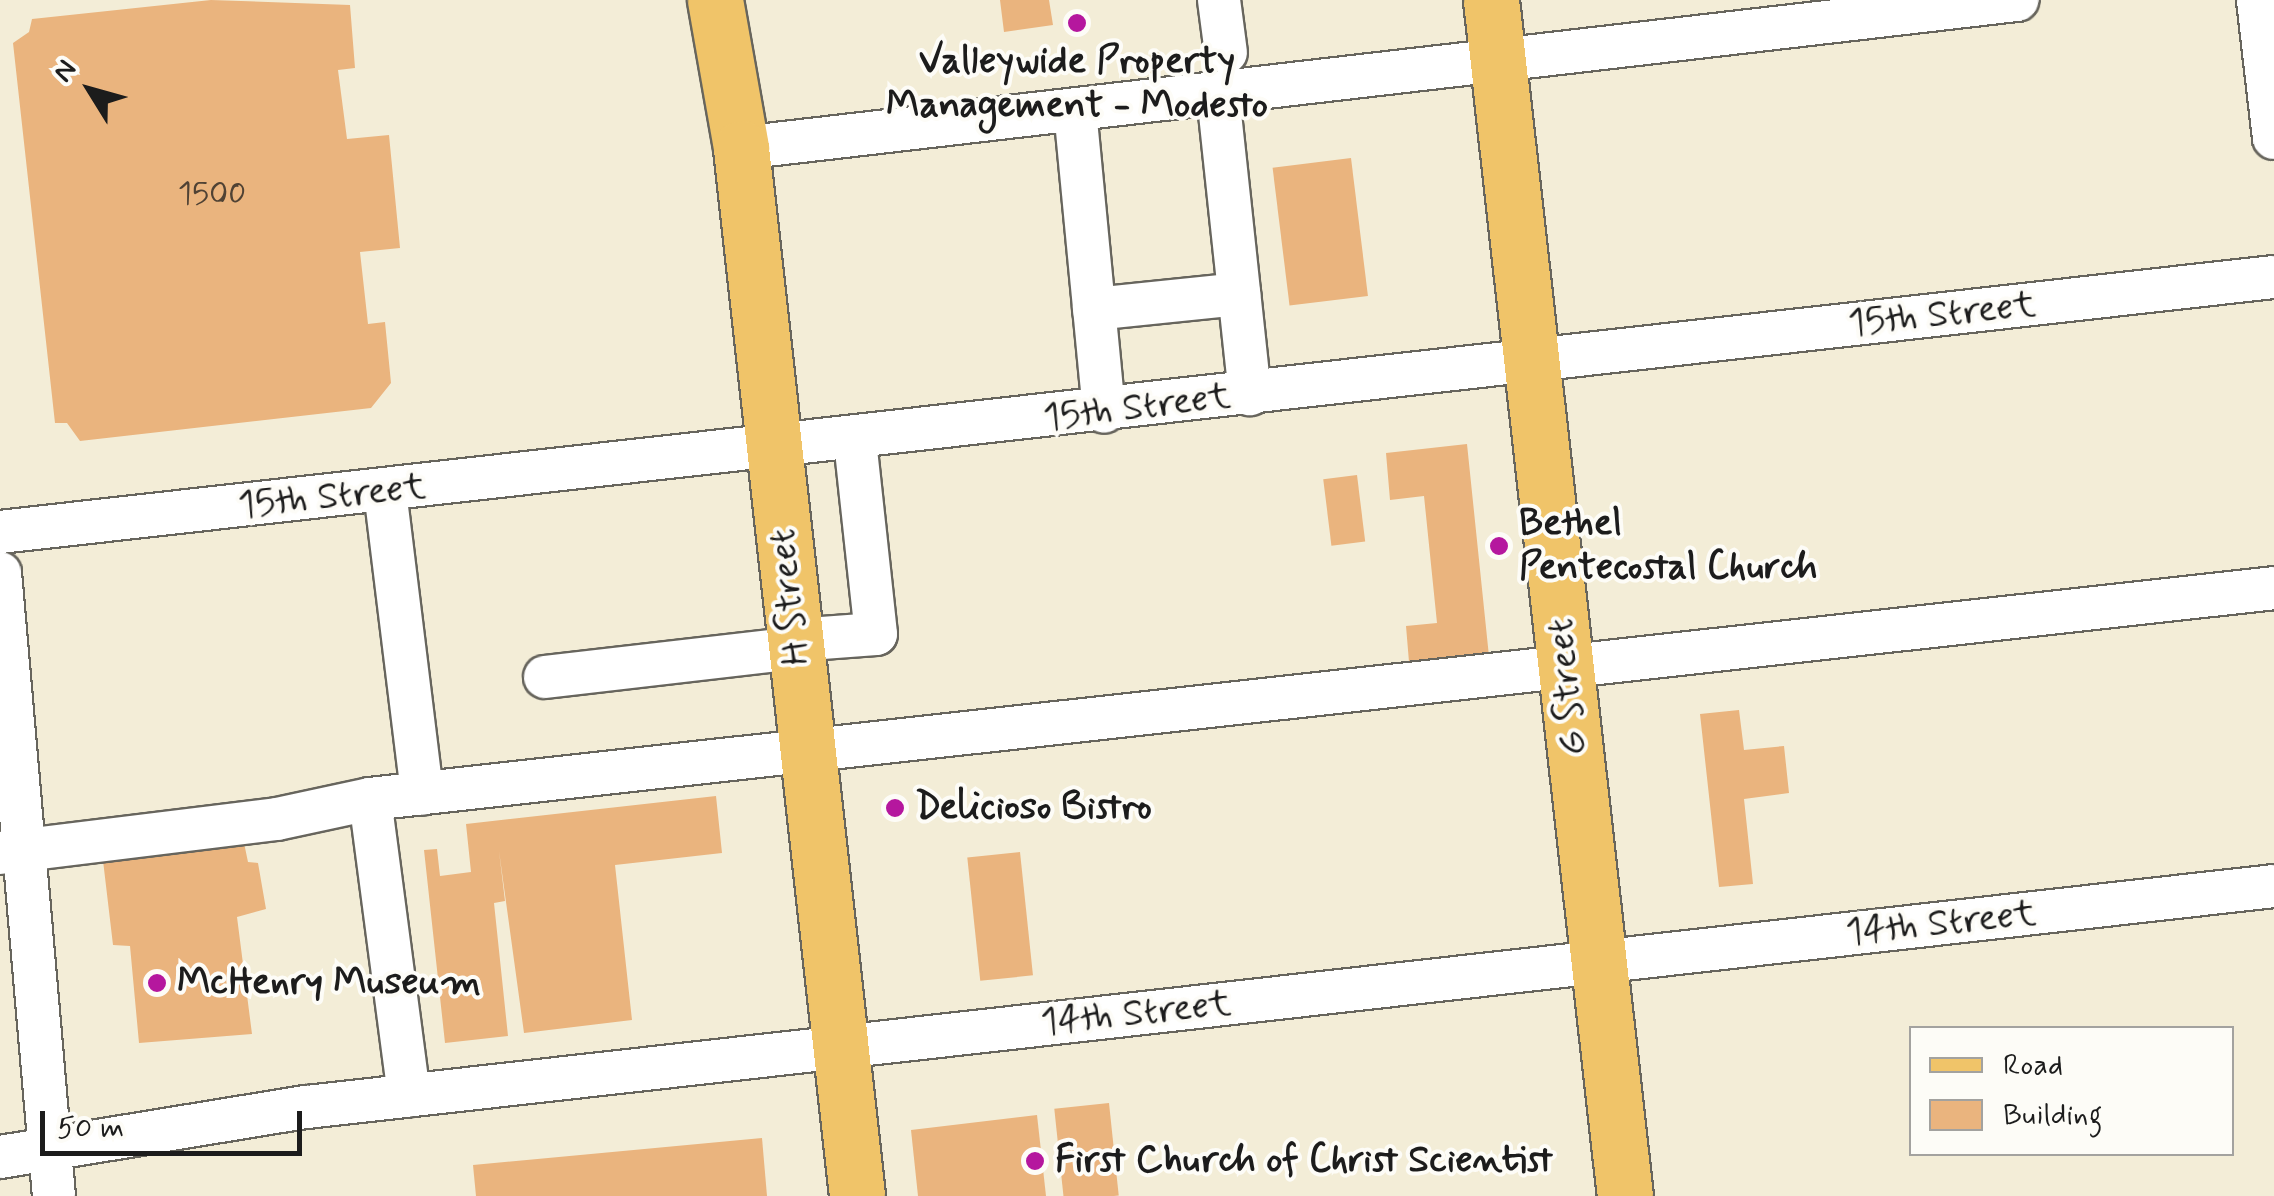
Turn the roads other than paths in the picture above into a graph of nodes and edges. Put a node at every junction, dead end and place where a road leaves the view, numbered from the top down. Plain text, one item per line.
1 (715, 0) edge
2 (1219, 0) edge
3 (1490, 0) edge
4 (2018, 0) edge
5 (2258, 0) edge
6 (1226, 53) dead end
7 (1499, 61) junction
8 (1218, 95) junction
9 (1075, 110) junction
10 (2274, 138) edge
11 (741, 148) junction
12 (2274, 277) edge
13 (1239, 294) junction
14 (1094, 309) junction
15 (1532, 361) junction
16 (1250, 394) junction
17 (1104, 412) junction
18 (854, 441) junction
19 (774, 450) junction
20 (384, 491) junction
21 (0, 532) edge
22 (0, 573) edge
23 (2274, 588) edge
24 (795, 644) junction
25 (1566, 666) junction
26 (544, 677) dead end
27 (808, 754) junction
28 (422, 794) junction
29 (370, 799) junction
30 (10, 852) edge
31 (2274, 886) edge
32 (1599, 962) junction
33 (840, 1047) junction
34 (409, 1095) junction
35 (50, 1151) junction
36 (0, 1157) edge
37 (54, 1196) edge
38 (857, 1196) edge
39 (1625, 1196) edge

1 - 11 main road, H Street
2 - 6 street
3 - 7 main road, G Street
4 - 7 street
5 - 10 street
7 - 8 street
7 - 15 main road, G Street
8 - 9 street
8 - 13 street
9 - 11 street
9 - 14 street
11 - 19 main road, H Street
12 - 15 street, 15th Street
13 - 14 street
13 - 16 street
14 - 17 street
15 - 16 street, 15th Street
15 - 25 main road, G Street
16 - 17 street, 15th Street
17 - 18 street, 15th Street
18 - 19 street, 15th Street
18 - 24 street
19 - 20 street, 15th Street
19 - 24 main road, H Street
20 - 21 street, 15th Street
20 - 28 street
22 - 30 street
23 - 25 street
24 - 26 street
24 - 27 main road, H Street
25 - 27 street
25 - 32 main road, G Street
27 - 28 street
27 - 33 main road, H Street
28 - 29 street
29 - 30 street
29 - 34 street
30 - 35 street
31 - 32 street, 14th Street
32 - 33 street, 14th Street
32 - 39 main road, G Street
33 - 34 street, 14th Street
33 - 38 main road, H Street
34 - 35 street, 14th Street
35 - 36 street, 14th Street
35 - 37 street

